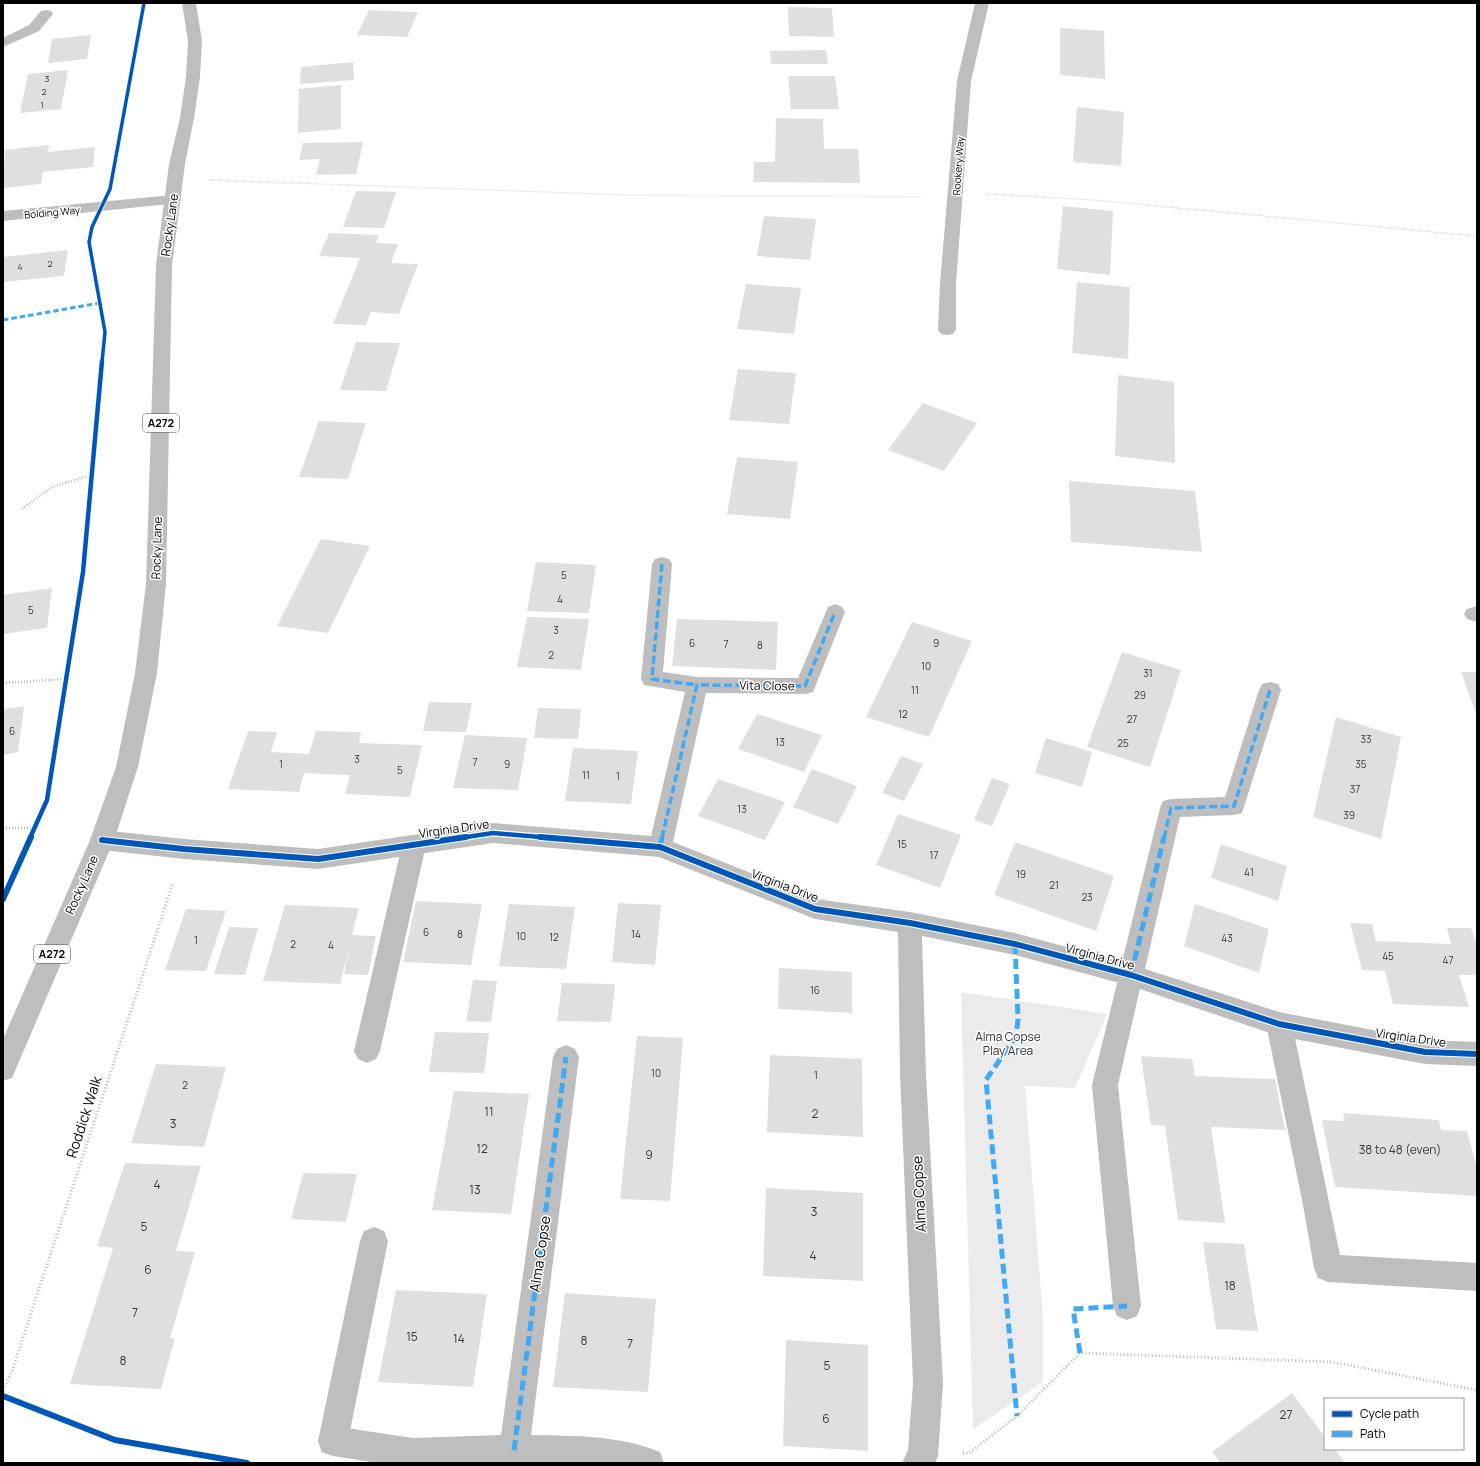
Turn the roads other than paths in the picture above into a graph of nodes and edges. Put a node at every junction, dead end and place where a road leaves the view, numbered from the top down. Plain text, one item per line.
1 (189, 3) edge
2 (982, 3) edge
3 (46, 14) dead end
4 (3, 43) edge
5 (174, 200) junction
6 (3, 216) edge
7 (947, 330) dead end
8 (662, 564) dead end
9 (835, 612) dead end
10 (697, 685) junction
11 (1270, 690) dead end
12 (102, 840) junction
13 (414, 845) junction
14 (660, 847) junction
15 (910, 923) junction
16 (1131, 975) junction
17 (1279, 1024) junction
18 (367, 1051) dead end
19 (1477, 1054) edge
20 (566, 1057) dead end
21 (3, 1069) edge
22 (374, 1241) dead end
23 (1477, 1277) edge
24 (1128, 1306) dead end
25 (514, 1450) junction
26 (920, 1460) edge
27 (649, 1463) edge

1 - 5 main road, Rocky Lane / A272
2 - 7 main road, Rookery Way
3 - 4 main road
5 - 6 main road, Bolding Way
5 - 12 main road, Rocky Lane / A272
8 - 10 main road, Vita Close
9 - 10 main road, Vita Close
10 - 14 main road
11 - 16 main road, Virginia Drive
12 - 13 main road, Virginia Drive
12 - 21 main road, Rocky Lane / A272
13 - 14 main road, Virginia Drive
13 - 18 main road
14 - 15 main road, Virginia Drive
15 - 16 main road, Virginia Drive
15 - 26 main road, Alma Copse
16 - 17 main road, Virginia Drive
16 - 24 main road
17 - 19 main road, Virginia Drive
17 - 23 main road
20 - 25 main road, Alma Copse
22 - 25 main road
25 - 27 main road

